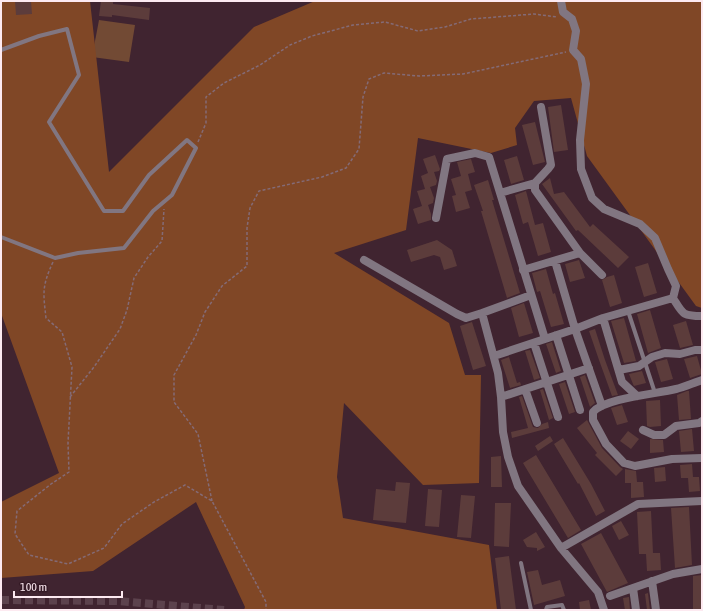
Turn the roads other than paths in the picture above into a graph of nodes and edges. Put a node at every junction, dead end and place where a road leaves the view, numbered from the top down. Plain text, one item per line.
1 (561, 1) edge
2 (1, 50) edge
3 (541, 107) dead end
4 (535, 183) junction
5 (500, 194) junction
6 (436, 218) dead end
7 (1, 237) edge
8 (580, 253) junction
9 (364, 260) dead end
10 (555, 261) junction
11 (523, 270) junction
12 (602, 275) dead end
13 (531, 295) junction
14 (673, 298) junction
15 (628, 311) junction
16 (482, 313) junction
17 (702, 316) edge
18 (603, 318) junction
19 (575, 330) junction
20 (556, 336) junction
21 (544, 339) junction
22 (534, 343) junction
23 (702, 350) edge
24 (494, 356) junction
25 (645, 362) junction
26 (589, 368) junction
27 (619, 370) junction
28 (569, 375) junction
29 (702, 380) edge
30 (547, 382) junction
31 (525, 389) junction
32 (655, 393) junction
33 (501, 396) junction
34 (637, 396) junction
35 (602, 406) junction
36 (580, 410) dead end
37 (558, 417) dead end
38 (702, 421) edge
39 (537, 423) dead end
40 (643, 430) dead end
41 (702, 458) edge
42 (702, 501) edge
43 (561, 548) junction
44 (521, 563) dead end
45 (702, 570) edge
46 (652, 581) junction
47 (633, 588) junction
48 (610, 596) dead end
49 (532, 610) edge
50 (546, 610) edge
51 (564, 610) edge
52 (604, 610) edge
53 (636, 610) edge
54 (656, 610) edge

1 - 14 street
2 - 7 lane
3 - 4 street
4 - 5 street
4 - 8 street
5 - 6 street
5 - 11 street
8 - 10 street
8 - 12 street
9 - 16 street
10 - 11 street
10 - 19 street
11 - 13 street
13 - 16 street
13 - 21 street
14 - 15 street
14 - 17 street
15 - 18 street
15 - 25 lane
16 - 24 street
18 - 19 street
18 - 27 street
19 - 20 street
19 - 26 street
20 - 21 street
20 - 28 street
21 - 22 street
22 - 24 street
22 - 30 street
23 - 25 street
24 - 33 street
25 - 27 street
25 - 32 lane
26 - 28 street
26 - 35 street
27 - 34 street
28 - 30 street
28 - 36 street
29 - 32 street
30 - 31 street
30 - 37 street
31 - 33 street
31 - 39 street
32 - 34 street
33 - 43 street
34 - 35 street
35 - 41 street
38 - 40 street
42 - 43 street
43 - 52 street
44 - 49 lane
45 - 46 street
46 - 47 street
46 - 54 street
47 - 48 street
47 - 53 street
50 - 51 lane

